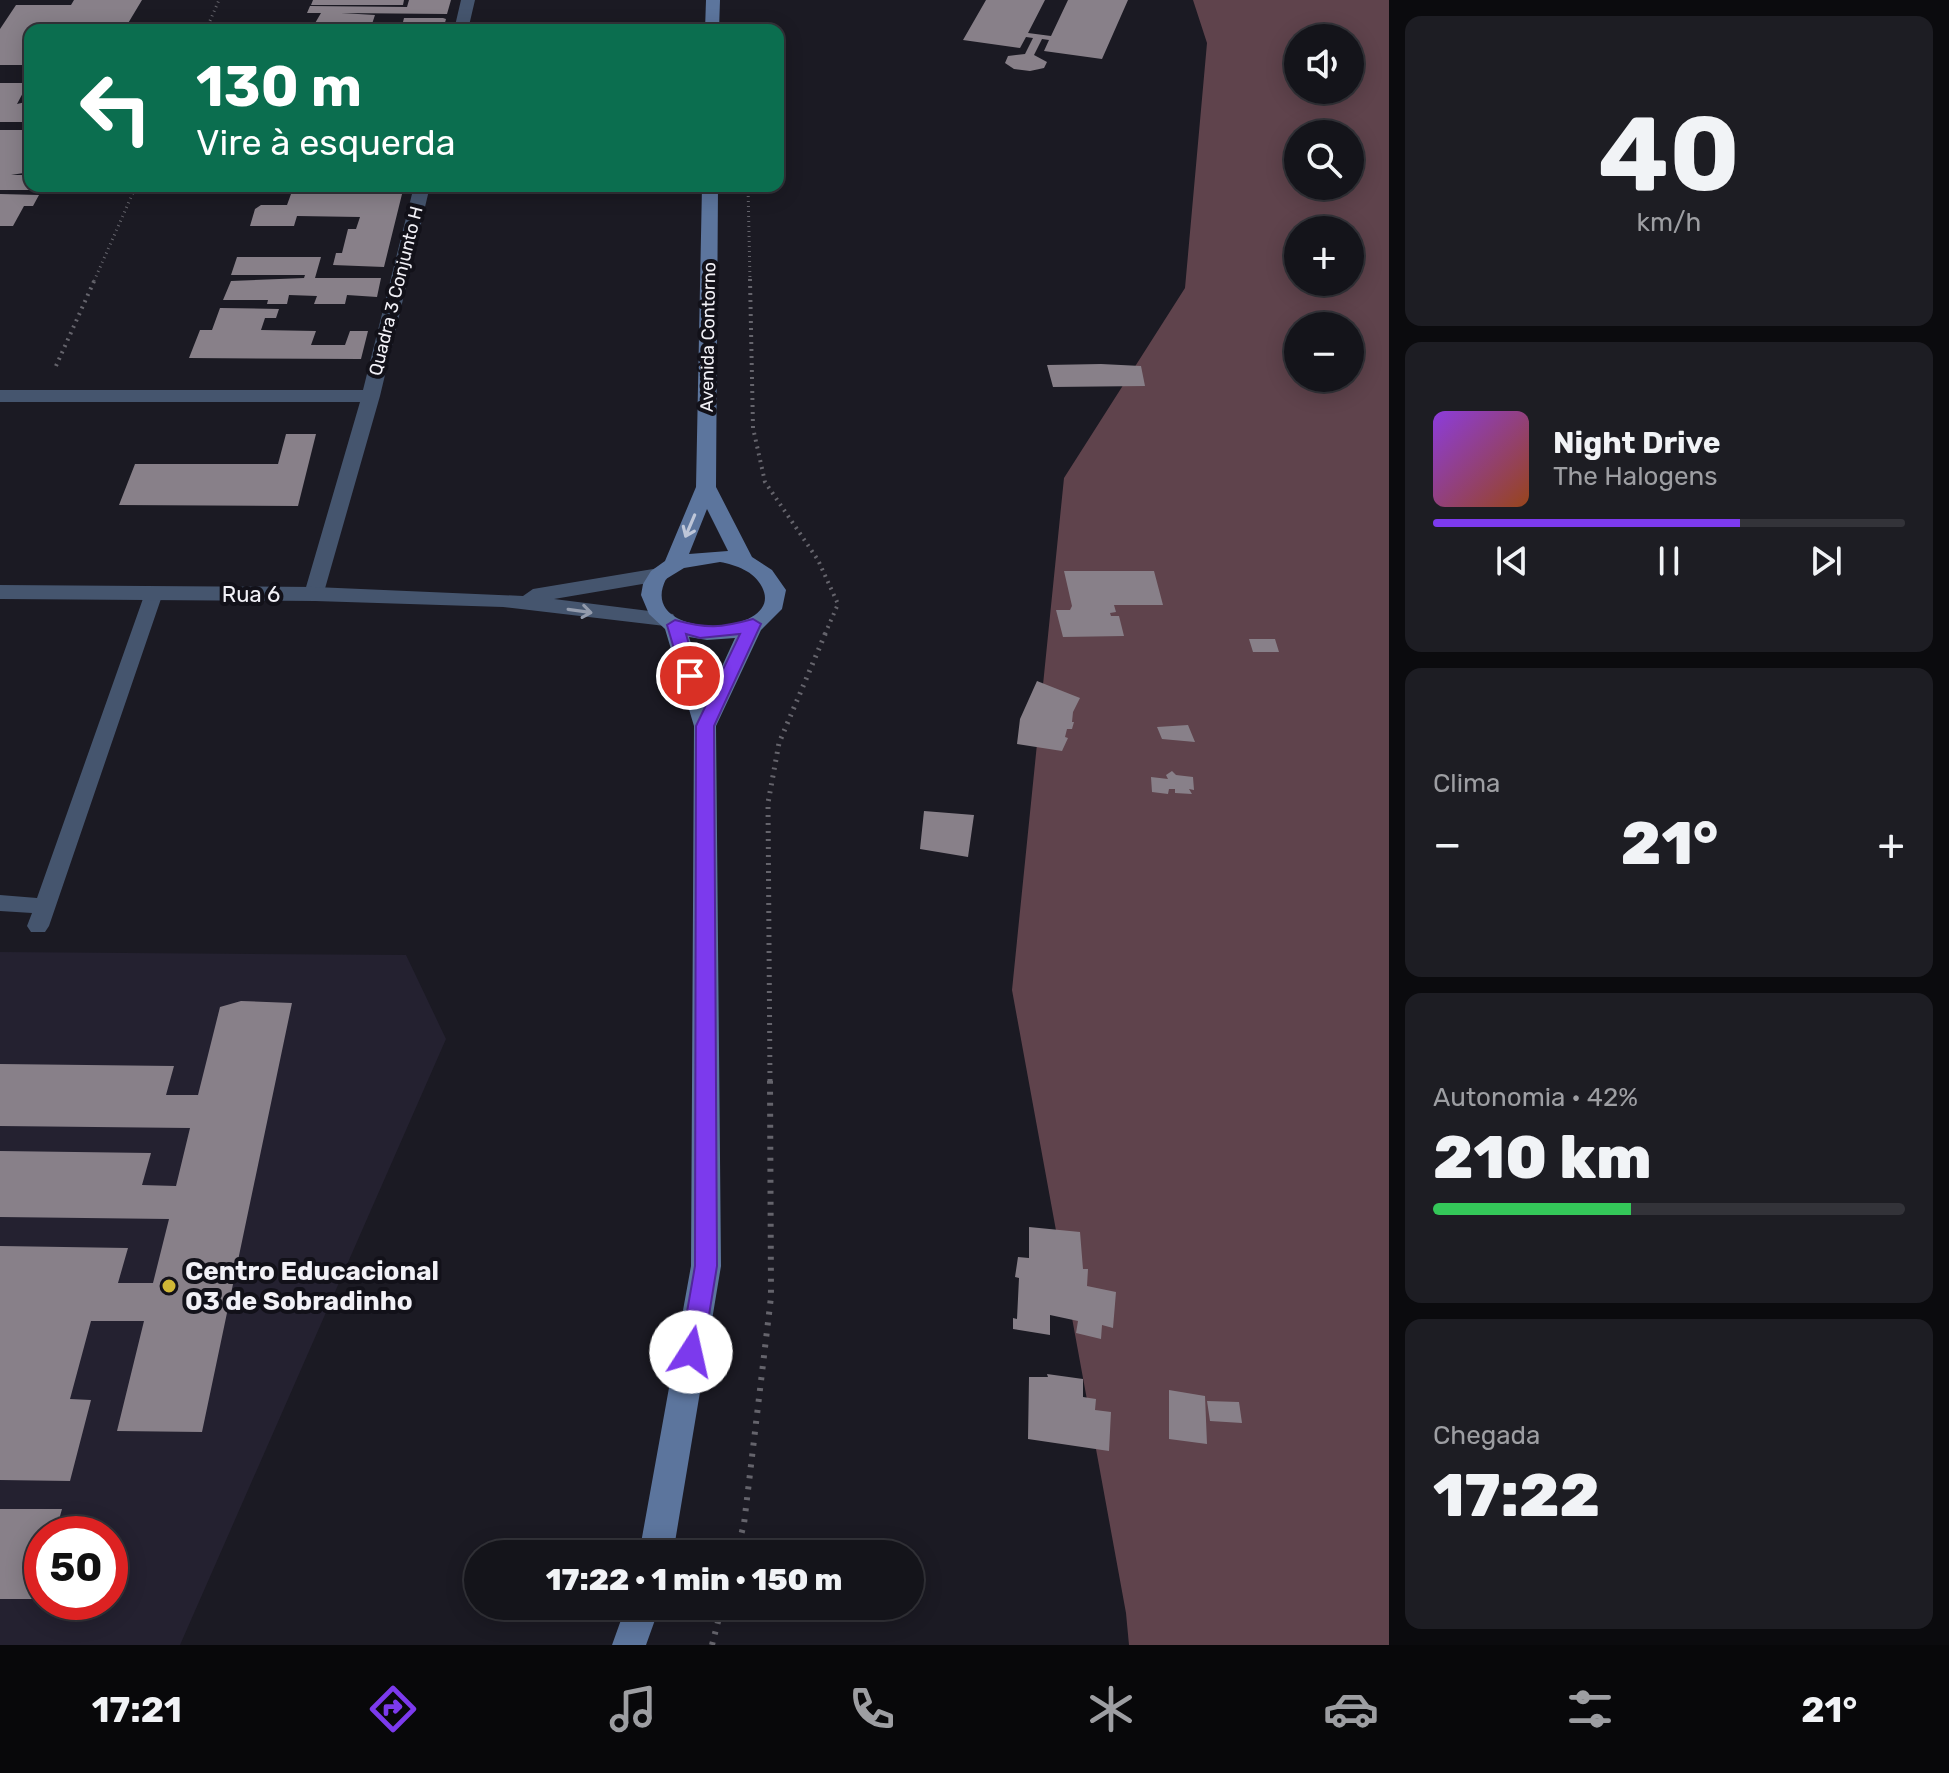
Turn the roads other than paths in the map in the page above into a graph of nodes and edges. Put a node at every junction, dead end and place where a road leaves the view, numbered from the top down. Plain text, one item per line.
1 (468, 0) edge
2 (713, 0) edge
3 (462, 24) edge
4 (712, 24) edge
5 (421, 192) edge
6 (710, 192) edge
7 (0, 396) edge
8 (371, 396) junction
9 (706, 487) junction
10 (743, 560) junction
11 (666, 570) junction
12 (0, 592) edge
13 (154, 593) junction
14 (315, 594) junction
15 (503, 600) junction
16 (670, 622) junction
17 (753, 624) junction
18 (705, 726) junction
19 (0, 903) edge
20 (658, 1540) edge
21 (638, 1620) edge
22 (629, 1645) edge

1 - 3 street
2 - 4 main road
5 - 8 street, Quadra 3 Conjunto H
6 - 9 main road, Avenida Contorno
7 - 8 street
8 - 14 street, Quadra 3 Conjunto H
9 - 10 main road
9 -> 11 main road
10 - 11 main road
10 - 17 main road
11 - 15 street, Rua 6
11 - 16 main road
12 - 13 street, Rua 6
13 - 14 street, Rua 6
13 - 19 lane
14 - 15 street, Rua 6
15 -> 16 street, Rua 6
16 - 17 main road
16 - 18 main road
17 - 18 main road
18 - 20 main road
21 - 22 main road

